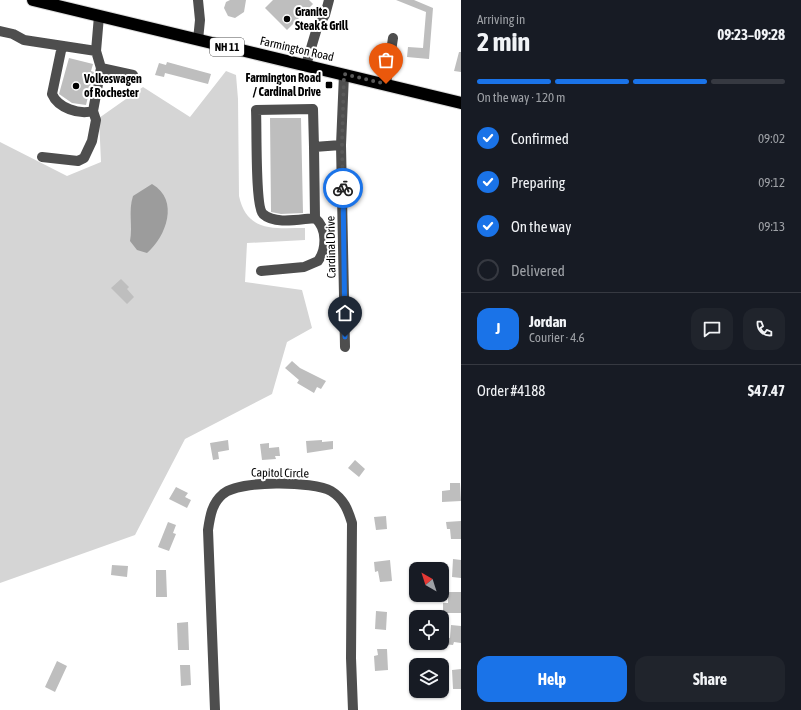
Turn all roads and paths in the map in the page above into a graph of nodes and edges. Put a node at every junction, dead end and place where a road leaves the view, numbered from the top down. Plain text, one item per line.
1 (33, 0) edge
2 (198, 0) edge
3 (329, 0) edge
4 (99, 16) junction
5 (0, 31) edge
6 (393, 38) dead end
7 (198, 40) junction
8 (62, 46) junction
9 (96, 51) junction
10 (306, 65) junction
11 (101, 68) junction
12 (344, 74) junction
13 (133, 75) dead end
14 (386, 84) junction
15 (461, 103) edge
16 (93, 110) junction
17 (342, 145) junction
18 (314, 147) junction
19 (42, 157) dead end
20 (315, 218) junction
21 (261, 271) dead end
22 (345, 347) dead end
23 (215, 710) edge
24 (353, 710) edge

1 - 4 highway, Farmington Road / NH 11
2 - 7 street
3 - 10 street
4 - 7 highway, Farmington Road / NH 11
4 - 9 street
5 - 8 street
6 - 14 street
7 - 10 highway, Farmington Road / NH 11
8 - 9 street
8 - 16 street
9 - 11 street
10 - 12 highway, Farmington Road / NH 11
11 - 13 street
11 - 16 street
12 - 14 highway, Farmington Road / NH 11
12 - 17 street, Cardinal Drive
14 - 15 highway, Farmington Road / NH 11
16 - 19 street
17 - 18 street
17 - 22 street, Cardinal Drive
18 - 20 street
18 - 20 street
20 - 21 street
23 - 24 street, Capitol Circle

